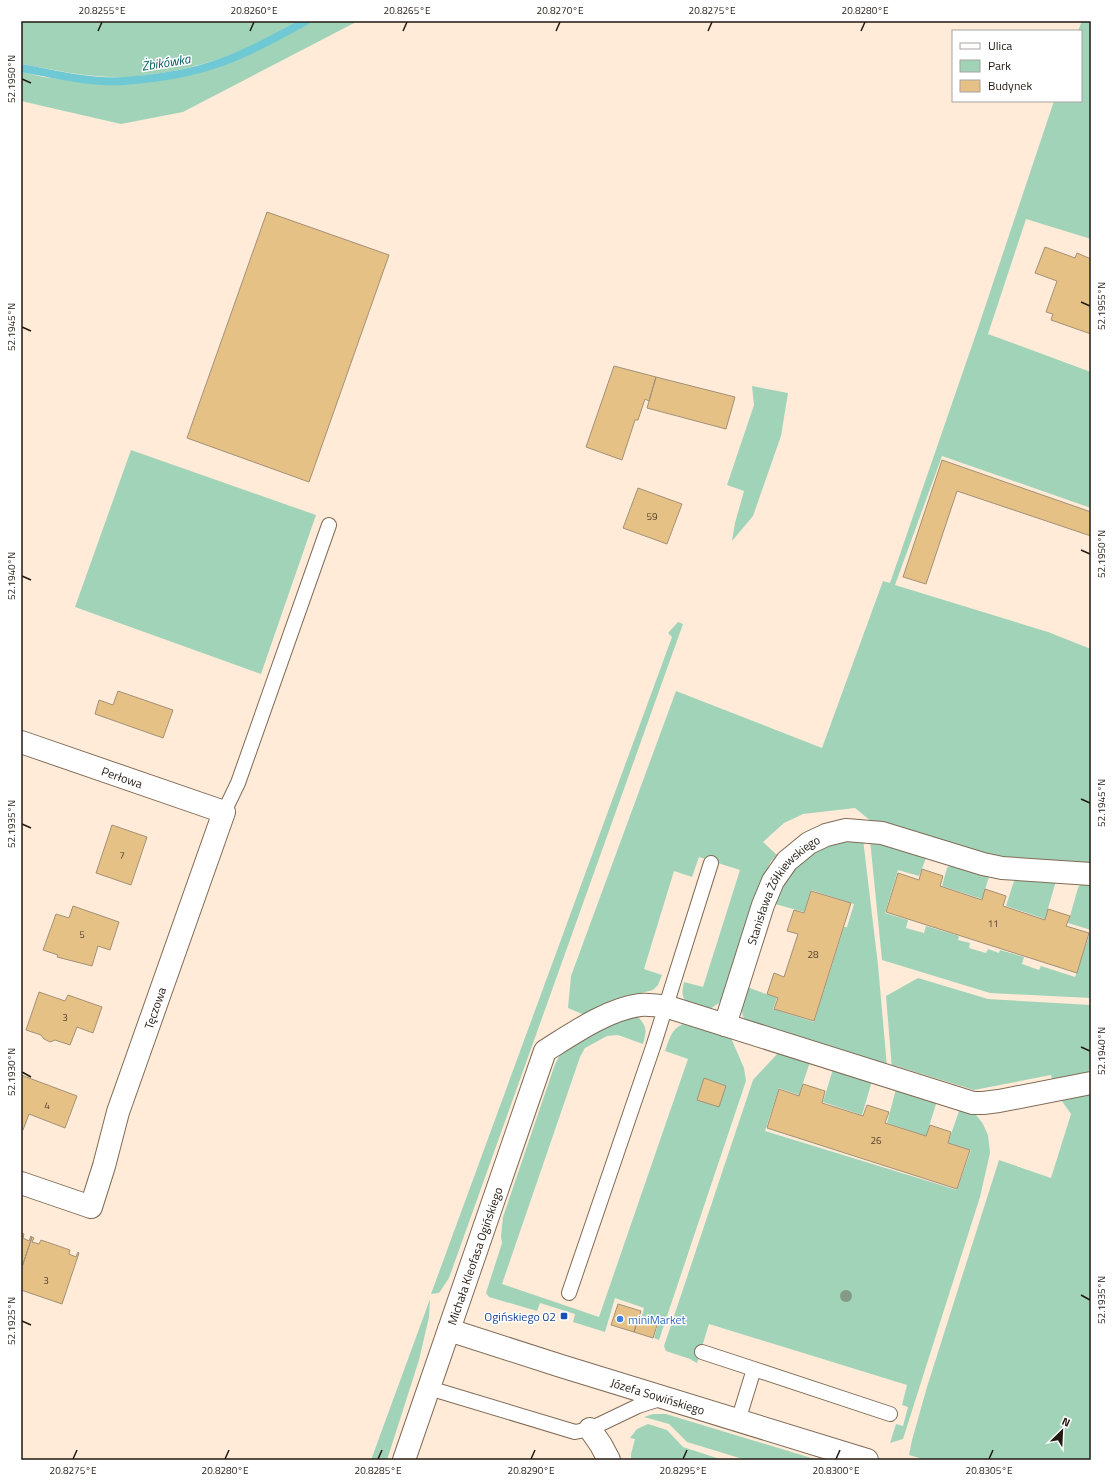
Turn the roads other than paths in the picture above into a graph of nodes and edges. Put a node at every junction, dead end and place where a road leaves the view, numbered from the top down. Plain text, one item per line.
1 (329, 525) dead end
2 (21, 742) edge
3 (224, 812) junction
4 (711, 863) dead end
5 (1091, 874) edge
6 (665, 1006) junction
7 (725, 1025) junction
8 (1091, 1083) edge
9 (21, 1182) edge
10 (569, 1292) dead end
11 (450, 1330) junction
12 (702, 1352) dead end
13 (754, 1369) junction
14 (429, 1388) junction
15 (663, 1398) junction
16 (890, 1414) dead end
17 (738, 1421) junction
18 (590, 1429) junction
19 (404, 1460) edge
20 (609, 1460) edge
21 (867, 1460) edge

1 - 3 lane
2 - 3 street, Perłowa
3 - 9 street, Tęczowa
4 - 6 lane
5 - 7 street, Stanisława Żółkiewskiego
6 - 7 street
6 - 10 lane
6 - 11 street, Michała Kleofasa Ogińskiego
7 - 8 street
11 - 14 street, Michała Kleofasa Ogińskiego
11 - 15 street, Józefa Sowińskiego
12 - 13 lane
13 - 16 lane
13 - 17 lane
14 - 18 lane
14 - 19 street, Michała Kleofasa Ogińskiego
15 - 17 street, Józefa Sowińskiego
15 - 18 lane
17 - 21 street, Józefa Sowińskiego
18 - 20 street

